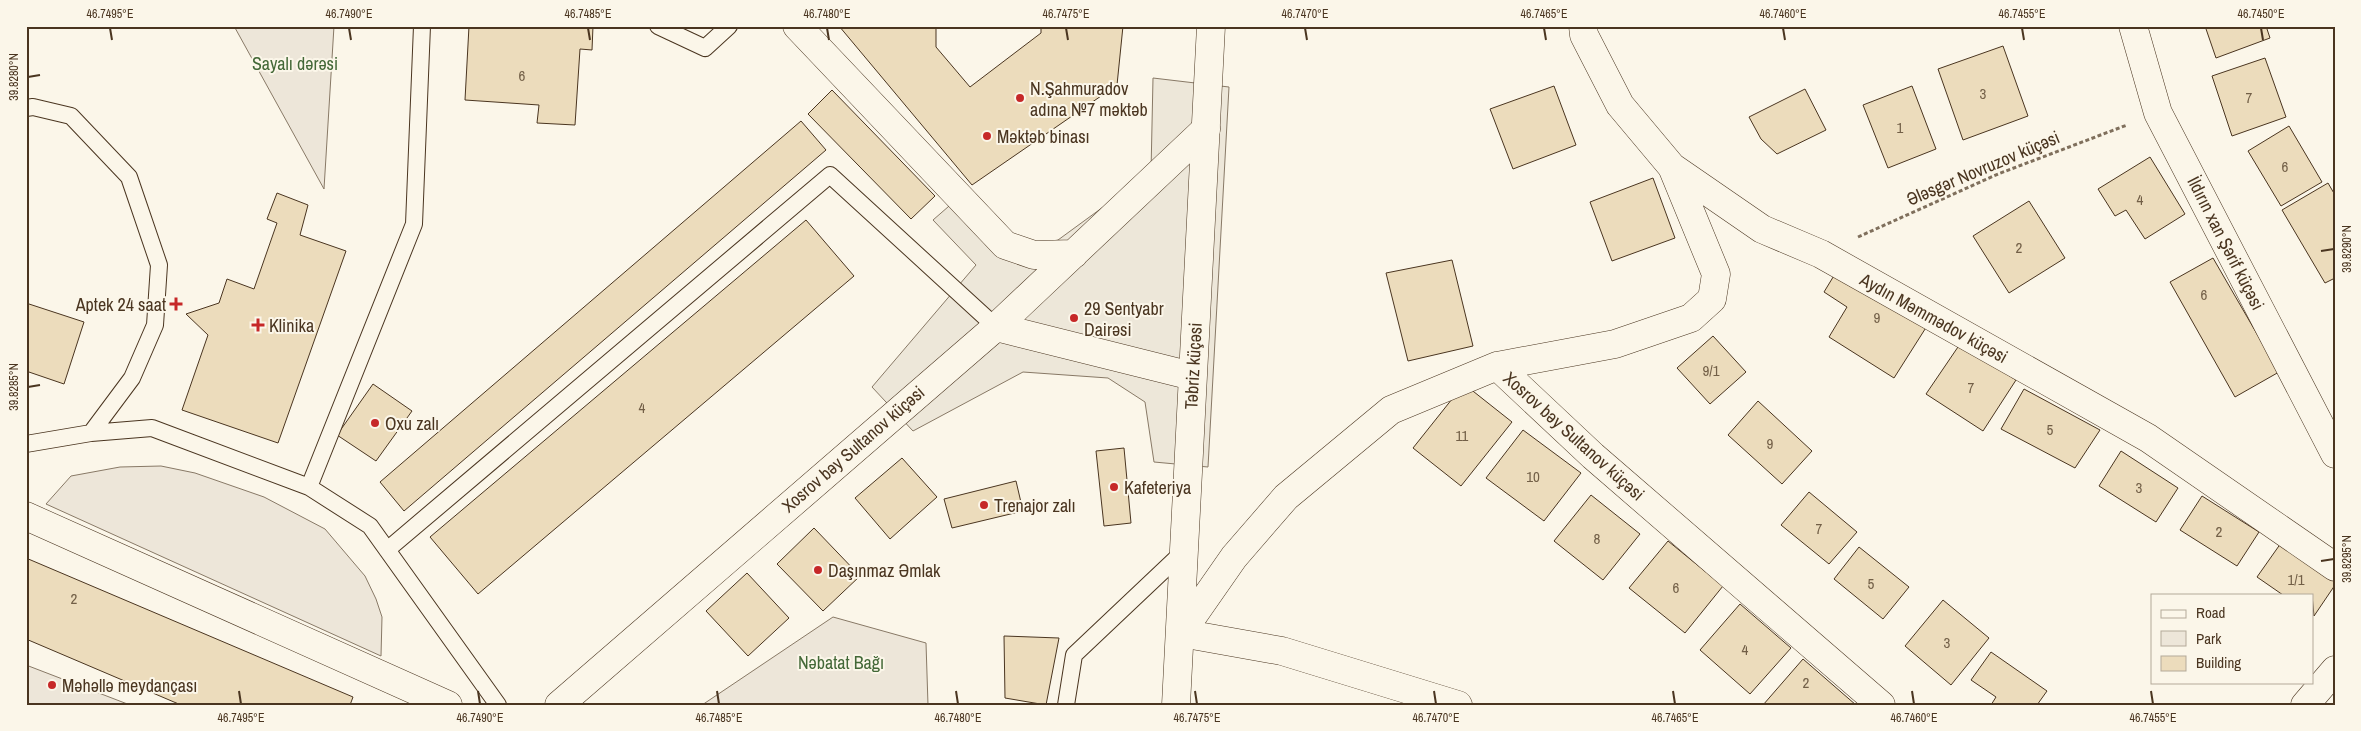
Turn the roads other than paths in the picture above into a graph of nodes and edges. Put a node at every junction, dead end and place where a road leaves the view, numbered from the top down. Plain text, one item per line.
1 (422, 26) edge
2 (658, 26) edge
3 (729, 26) edge
4 (797, 26) edge
5 (1211, 26) edge
6 (1583, 26) edge
7 (2133, 26) edge
8 (26, 108) edge
9 (1206, 129) junction
10 (1672, 167) junction
11 (1074, 254) junction
12 (996, 327) junction
13 (1497, 366) junction
14 (1192, 376) junction
15 (91, 433) junction
16 (26, 444) edge
17 (2335, 454) edge
18 (309, 487) junction
19 (26, 516) edge
20 (387, 550) junction
21 (1184, 551) junction
22 (2335, 567) edge
23 (1181, 633) junction
24 (2335, 670) edge
25 (448, 705) edge
26 (498, 705) edge
27 (559, 705) edge
28 (1066, 705) edge
29 (1176, 705) edge
30 (1458, 705) edge
31 (1881, 705) edge
32 (2305, 705) edge

1 - 18 lane
2 - 3 lane
4 - 11 street
5 - 9 street, Təbriz küçəsi
6 - 10 street, Aydın Məmmədov küçəsi
7 - 17 street, İldırın xan Şərif küçəsi
8 - 15 lane
9 - 11 street, Xosrov bəy Sultanov küçəsi
9 - 14 street, Təbriz küçəsi
10 - 13 street
10 - 22 street, Aydın Məmmədov küçəsi
11 - 12 street, Xosrov bəy Sultanov küçəsi
12 - 14 street
12 - 20 lane
12 - 27 street, Xosrov bəy Sultanov küçəsi
13 - 23 street, Xosrov bəy Sultanov küçəsi
13 - 31 street, Xosrov bəy Sultanov küçəsi
14 - 21 street, Təbriz küçəsi
15 - 16 lane
15 - 18 lane
18 - 20 lane
19 - 25 street
20 - 26 lane
21 - 23 street, Təbriz küçəsi
21 - 28 lane
23 - 29 street, Təbriz küçəsi
23 - 30 street
24 - 32 street

